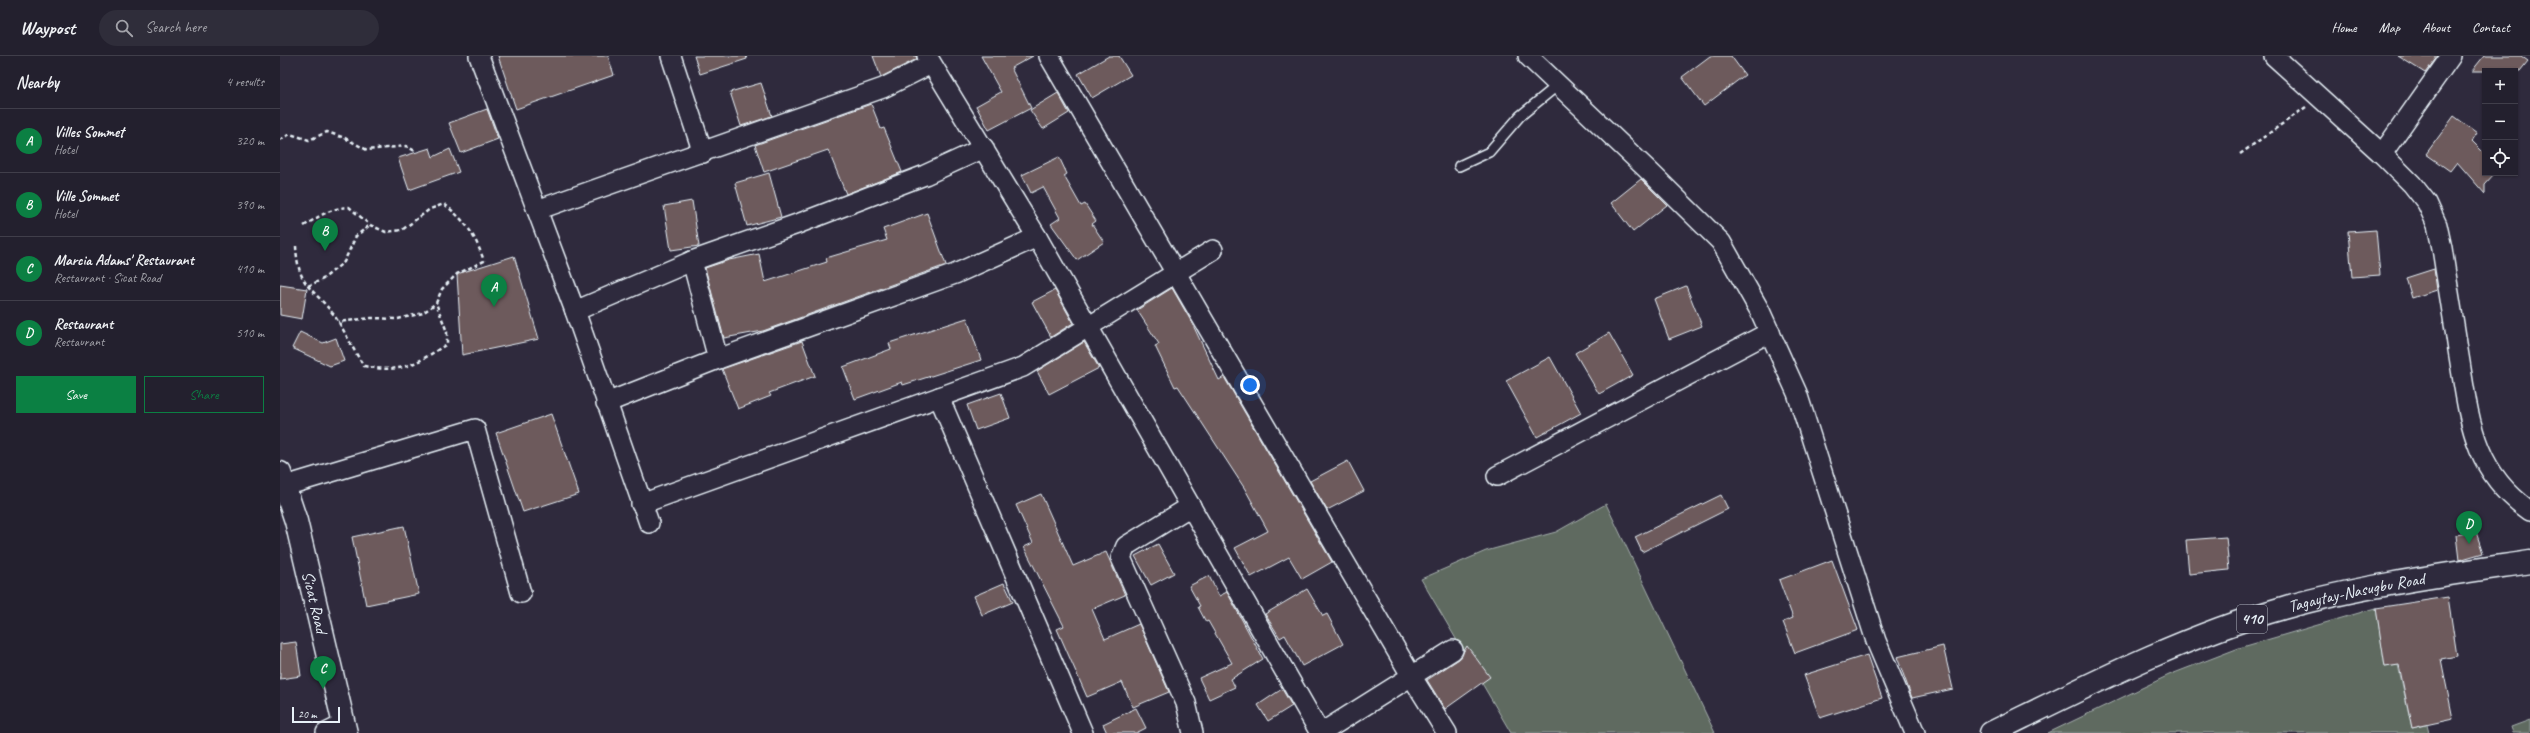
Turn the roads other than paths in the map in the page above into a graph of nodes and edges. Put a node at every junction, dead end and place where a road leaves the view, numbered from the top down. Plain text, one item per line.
1 (479, 56) edge
2 (671, 56) edge
3 (1048, 56) edge
4 (1528, 56) edge
5 (2274, 56) edge
6 (2451, 56) edge
7 (929, 60) edge
8 (1558, 85) junction
9 (984, 148) junction
10 (703, 153) junction
11 (2382, 154) junction
12 (1459, 166) dead end
13 (537, 210) junction
14 (1037, 236) junction
15 (1213, 250) dead end
16 (692, 261) junction
17 (1174, 273) junction
18 (575, 311) junction
19 (1088, 327) junction
20 (1770, 332) junction
21 (718, 359) junction
22 (939, 397) junction
23 (606, 403) junction
24 (1498, 476) dead end
25 (282, 479) edge
26 (641, 504) junction
27 (1190, 506) junction
28 (2530, 511) edge
29 (649, 524) dead end
30 (2530, 562) edge
31 (521, 594) dead end
32 (1453, 650) dead end
33 (1412, 678) junction
34 (339, 730) edge
35 (1083, 733) edge
36 (1193, 733) edge
37 (1321, 733) edge
38 (1447, 733) edge
39 (1915, 733) edge
40 (1991, 733) edge

1 - 13 street
2 - 10 street
3 - 17 street
4 - 8 street
5 - 11 street
6 - 11 street
7 - 9 street
7 - 10 street
8 - 12 lane
8 - 20 street
9 - 14 street
9 - 16 street
10 - 13 street
11 - 28 street
13 - 18 street
14 - 19 street
14 - 21 street
15 - 17 street
16 - 18 street
16 - 21 street
17 - 19 street
17 - 33 street
18 - 23 street
19 - 22 street
19 - 27 street
20 - 24 street
20 - 39 street
21 - 23 street
22 - 26 street
22 - 35 street
23 - 26 street
25 - 31 street
25 - 34 main road, Sicat Road
26 - 29 street
27 - 36 street
27 - 37 street
30 - 40 main road, Tagaytay-Nasugbu Road / 410
32 - 33 street
33 - 37 street
33 - 38 street

